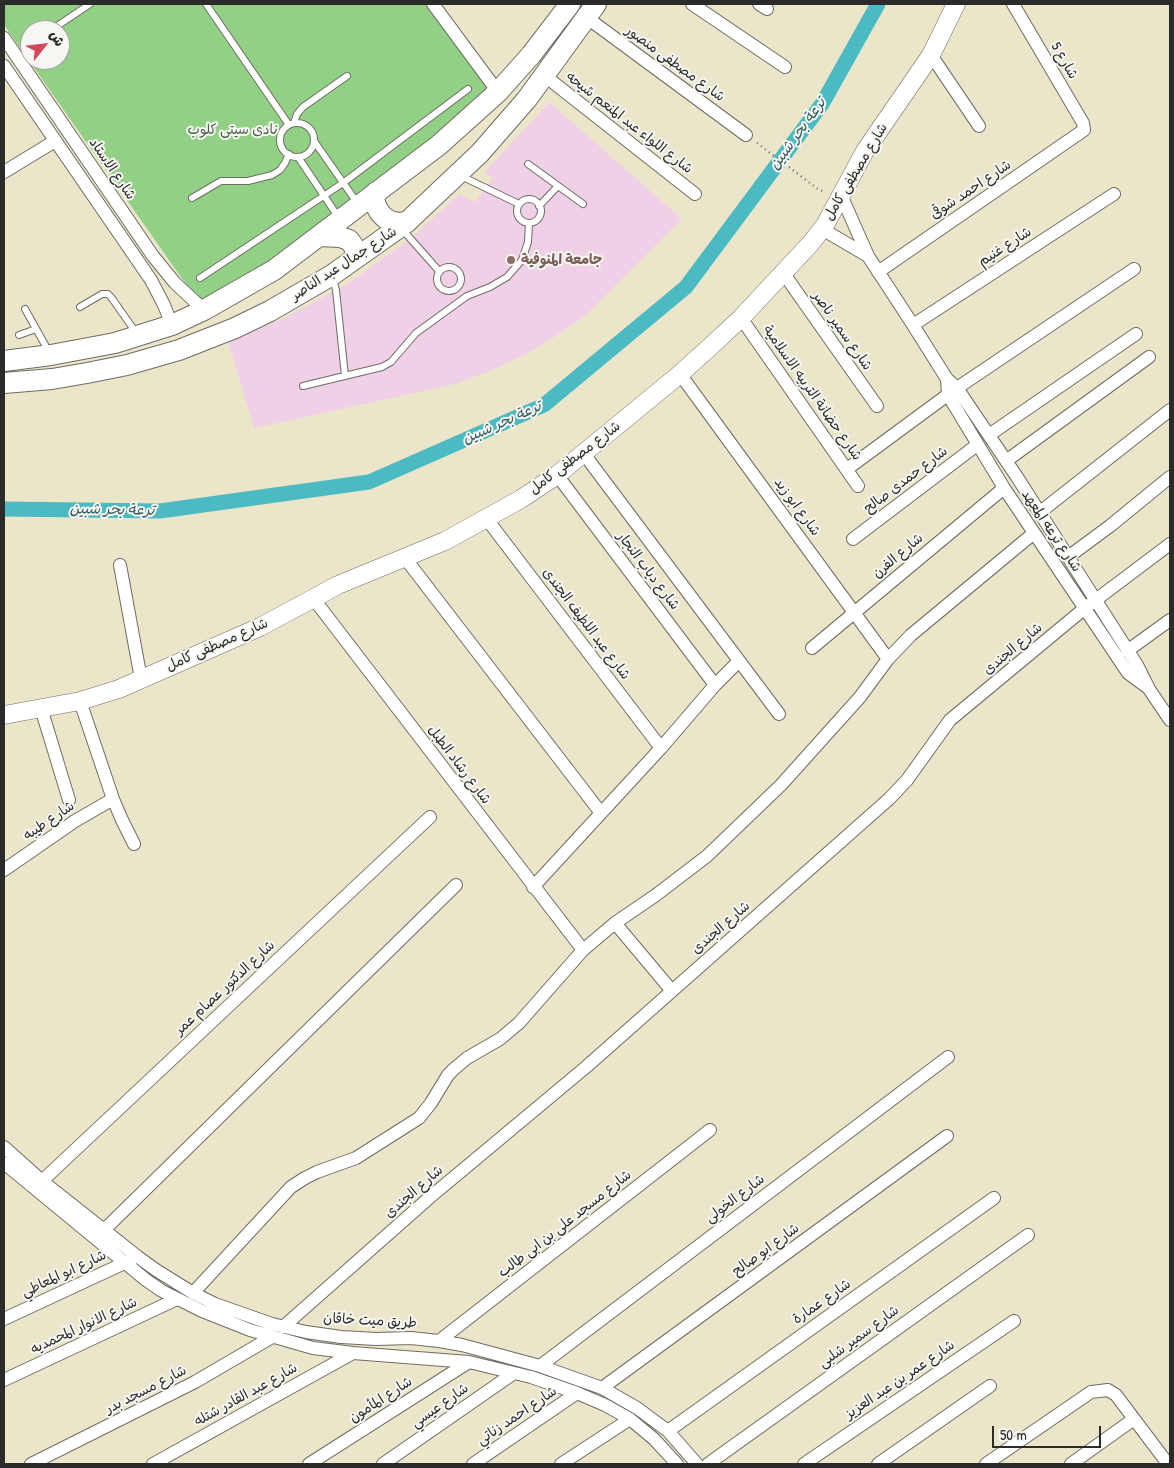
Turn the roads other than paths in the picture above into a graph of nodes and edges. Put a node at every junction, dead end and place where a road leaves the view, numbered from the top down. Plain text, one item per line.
1 (90, 4) edge
2 (206, 4) edge
3 (433, 4) edge
4 (570, 4) edge
5 (692, 4) edge
6 (956, 4) edge
7 (1013, 4) edge
8 (591, 10) edge
9 (66, 20) edge
10 (4, 38) edge
11 (931, 55) junction
12 (4, 66) edge
13 (785, 67) dead end
14 (347, 76) dead end
15 (545, 76) junction
16 (468, 89) dead end
17 (498, 92) junction
18 (292, 124) junction
19 (979, 126) dead end
20 (1081, 133) joint
21 (746, 135) road end
22 (55, 140) junction
23 (314, 141) junction
24 (289, 154) junction
25 (298, 156) junction
26 (528, 164) dead end
27 (4, 172) edge
28 (458, 174) junction
29 (343, 183) junction
30 (558, 186) junction
31 (376, 192) junction
32 (695, 194) dead end
33 (1114, 194) dead end
34 (841, 195) junction
35 (324, 196) junction
36 (192, 198) dead end
37 (519, 204) junction
38 (583, 204) dead end
39 (359, 205) junction
40 (539, 206) junction
41 (340, 220) junction
42 (529, 223) junction
43 (404, 225) junction
44 (822, 229) junction
45 (319, 236) junction
46 (868, 256) junction
47 (356, 258) junction
48 (1134, 269) dead end
49 (439, 271) junction
50 (878, 272) junction
51 (784, 274) junction
52 (332, 275) junction
53 (200, 278) dead end
54 (459, 286) junction
55 (467, 296) junction
56 (80, 308) dead end
57 (25, 309) dead end
58 (204, 310) junction
59 (741, 318) junction
60 (172, 325) junction
61 (914, 325) junction
62 (36, 329) junction
63 (1136, 334) dead end
64 (19, 335) dead end
65 (138, 336) junction
66 (51, 355) junction
67 (1149, 357) dead end
68 (4, 361) edge
69 (680, 374) junction
70 (345, 376) junction
71 (4, 383) edge
72 (302, 386) dead end
73 (953, 391) junction
74 (876, 406) dead end
75 (1170, 410) edge
76 (989, 435) junction
77 (977, 445) junction
78 (584, 454) junction
79 (1006, 462) junction
80 (847, 470) junction
81 (557, 475) junction
82 (1170, 477) edge
83 (858, 486) dead end
84 (1004, 488) junction
85 (1028, 494) junction
86 (1016, 506) junction
87 (1039, 513) junction
88 (486, 518) junction
89 (1034, 533) junction
90 (853, 539) dead end
91 (1170, 544) edge
92 (1068, 557) junction
93 (405, 558) junction
94 (120, 565) dead end
95 (313, 598) junction
96 (1096, 600) junction
97 (1085, 608) junction
98 (854, 612) junction
99 (1170, 620) edge
100 (812, 648) dead end
101 (1127, 651) junction
102 (888, 659) junction
103 (739, 661) junction
104 (141, 679) junction
105 (715, 685) junction
106 (1148, 689) junction
107 (80, 701) junction
108 (41, 708) junction
109 (779, 714) dead end
110 (4, 715) edge
111 (1170, 720) edge
112 (661, 748) junction
113 (113, 799) junction
114 (69, 800) dead end
115 (600, 813) junction
116 (430, 817) dead end
117 (134, 844) dead end
118 (4, 870) edge
119 (456, 885) dead end
120 (533, 887) junction
121 (615, 923) junction
122 (583, 950) junction
123 (672, 991) junction
124 (948, 1057) dead end
125 (710, 1130) dead end
126 (947, 1136) dead end
127 (4, 1147) edge
128 (4, 1163) edge
129 (42, 1181) junction
130 (994, 1198) dead end
131 (103, 1230) junction
132 (1028, 1235) dead end
133 (138, 1257) junction
134 (124, 1263) junction
135 (193, 1294) junction
136 (177, 1299) junction
137 (4, 1319) edge
138 (1014, 1321) dead end
139 (283, 1327) junction
140 (272, 1338) junction
141 (439, 1341) junction
142 (353, 1353) junction
143 (469, 1362) junction
144 (540, 1366) junction
145 (514, 1373) junction
146 (4, 1380) edge
147 (990, 1386) dead end
148 (602, 1388) junction
149 (577, 1393) junction
150 (630, 1418) junction
151 (1134, 1419) junction
152 (668, 1431) junction
153 (31, 1464) edge
154 (153, 1464) edge
155 (309, 1464) edge
156 (383, 1464) edge
157 (473, 1464) edge
158 (561, 1464) edge
159 (677, 1464) edge
160 (697, 1464) edge
161 (708, 1464) edge
162 (804, 1464) edge
163 (878, 1464) edge
164 (986, 1464) edge
165 (1071, 1464) edge
166 (1168, 1464) edge

1 - 9 lane
2 - 18 lane
3 - 17 street
4 - 17 main road
5 - 13 street
6 - 11 main road, شارع مصطفى كامل
7 - 20 street, شارع 5
8 - 15 main road, شارع جمال عبد الناصر
8 - 21 street, شارع مصطفى منصور
10 - 58 street, شارع الاستاد
11 - 19 street
11 - 34 main road, شارع مصطفى كامل
12 - 22 street
14 - 18 lane
15 - 28 main road, شارع جمال عبد الناصر
15 - 32 street, شارع اللواء عبد المنعم شيحه
16 - 29 lane
17 - 31 main road
18 - 23 lane
18 - 24 lane
20 - 50 street, شارع احمد شوقى
22 - 27 street
22 - 60 street
23 - 25 lane
23 - 29 lane
24 - 25 lane
24 - 36 lane
25 - 35 lane
26 - 30 lane
28 - 37 lane
28 - 43 main road, شارع جمال عبد الناصر
29 - 35 lane
29 - 39 lane
30 - 38 lane
30 - 40 lane
31 - 39 main road
31 - 43 main road
33 - 61 street, شارع غنيم
34 - 44 main road, شارع مصطفى كامل
34 - 46 street, شارع ترعه المعهد
35 - 41 lane
35 - 53 lane
37 - 40 lane
37 - 42 lane
39 - 41 main road
40 - 42 lane
41 - 45 main road
42 - 55 lane
43 - 47 main road, شارع جمال عبد الناصر
43 - 49 lane
44 - 46 street, شارع ترعه المعهد
44 - 51 main road, شارع مصطفى كامل
45 - 47 main road
45 - 58 main road
46 - 50 street, شارع ترعه المعهد
47 - 52 main road, شارع جمال عبد الناصر
48 - 73 street
49 - 54 lane
49 - 54 lane
50 - 61 street, شارع ترعه المعهد
51 - 59 main road, شارع مصطفى كامل
51 - 74 street, شارع سمير ناصر
52 - 70 lane
52 - 71 main road, شارع جمال عبد الناصر
54 - 55 lane
55 - 70 lane
56 - 65 lane
57 - 62 lane
58 - 60 main road
59 - 69 main road, شارع مصطفى كامل
59 - 80 street, شارع حضانة التربيه الاسلامية
60 - 65 main road
61 - 73 street, شارع ترعه المعهد
62 - 64 lane
62 - 66 lane
63 - 76 street
65 - 66 main road
66 - 68 main road
67 - 79 street
69 - 78 main road, شارع مصطفى كامل
69 - 98 street, شارع ابو زيد
70 - 72 lane
73 - 76 street, شارع ترعه المعهد
73 - 77 street, شارع ترعه المعهد
73 - 80 street
75 - 87 street
76 - 79 street, شارع ترعه المعهد
77 - 84 street, شارع ترعه المعهد
77 - 90 street, شارع حمدى صالح
78 - 81 main road, شارع مصطفى كامل
78 - 103 street
79 - 85 street, شارع ترعه المعهد
80 - 83 street, شارع حضانة التربيه الاسلامية
81 - 88 main road, شارع مصطفى كامل
81 - 105 street, شارع دياب النجار
82 - 92 street
84 - 86 street, شارع ترعه المعهد
84 - 98 street, شارع الفرن
85 - 86 street
85 - 87 street, شارع ترعه المعهد
86 - 89 street, شارع ترعه المعهد
87 - 92 street, شارع ترعه المعهد
88 - 93 main road, شارع مصطفى كامل
88 - 112 street, شارع عبد اللطيف الجندى
89 - 97 street, شارع ترعه المعهد
89 - 102 street
91 - 96 street, شارع الجندى
92 - 96 street, شارع ترعه المعهد
93 - 95 main road, شارع مصطفى كامل
93 - 115 street
94 - 104 street
95 - 104 main road, شارع مصطفى كامل
95 - 120 street, شارع رشاد الطبل
96 - 97 street, شارع الجندى
96 - 101 street, شارع ترعه المعهد
97 - 106 street, شارع ترعه المعهد
97 - 123 street, شارع الجندى
98 - 100 street, شارع الفرن
98 - 102 street, شارع ابو زيد
99 - 101 street
101 - 106 street, شارع ترعه المعهد
102 - 121 street
103 - 105 street
103 - 109 street
104 - 107 main road, شارع مصطفى كامل
105 - 112 street
106 - 111 street, شارع ترعه المعهد
107 - 108 main road, شارع مصطفى كامل
107 - 113 street
108 - 110 main road, شارع مصطفى كامل
108 - 114 street
112 - 115 street
113 - 117 street
113 - 118 street, شارع طيبه
115 - 120 street
116 - 129 street, شارع الدكتور عصام عمر
119 - 131 street
120 - 122 street, شارع رشاد الطبل
121 - 122 street
121 - 123 street
122 - 135 street
123 - 139 street, شارع الجندى
124 - 144 street, شارع الخولى
125 - 141 street, شارع مسجد على بن ابى طالب
126 - 148 street, شارع ابو صالح
127 - 129 street, طريق ميت خاقان
128 - 134 street
129 - 131 street, طريق ميت خاقان
130 - 152 street, شارع عمارة
131 - 133 street, طريق ميت خاقان
132 - 161 street, شارع سمير شلبى
133 - 134 street, شارع ابو المعاطي
133 - 135 street, طريق ميت خاقان
134 - 136 street
134 - 137 street, شارع ابو المعاطي
135 - 139 street, طريق ميت خاقان
136 - 140 street
136 - 146 street, شارع الانوار المحمديه
138 - 162 street, شارع عمر بن عبد العزيز
139 - 141 street, طريق ميت خاقان
140 - 142 street
140 - 153 street, شارع مسجد بدر
141 - 144 street, طريق ميت خاقان
142 - 143 street
142 - 154 street, شارع عبد القادر شتله
143 - 145 street
143 - 155 street, شارع المأمون
144 - 148 street, طريق ميت خاقان
145 - 149 street
145 - 156 street, شارع عيسي
147 - 163 street
148 - 152 street, طريق ميت خاقان
149 - 150 street
149 - 157 street, شارع احمد زناتي
150 - 158 street
150 - 159 street
151 - 164 street
151 - 165 street
151 - 166 street
152 - 160 street, طريق ميت خاقان

